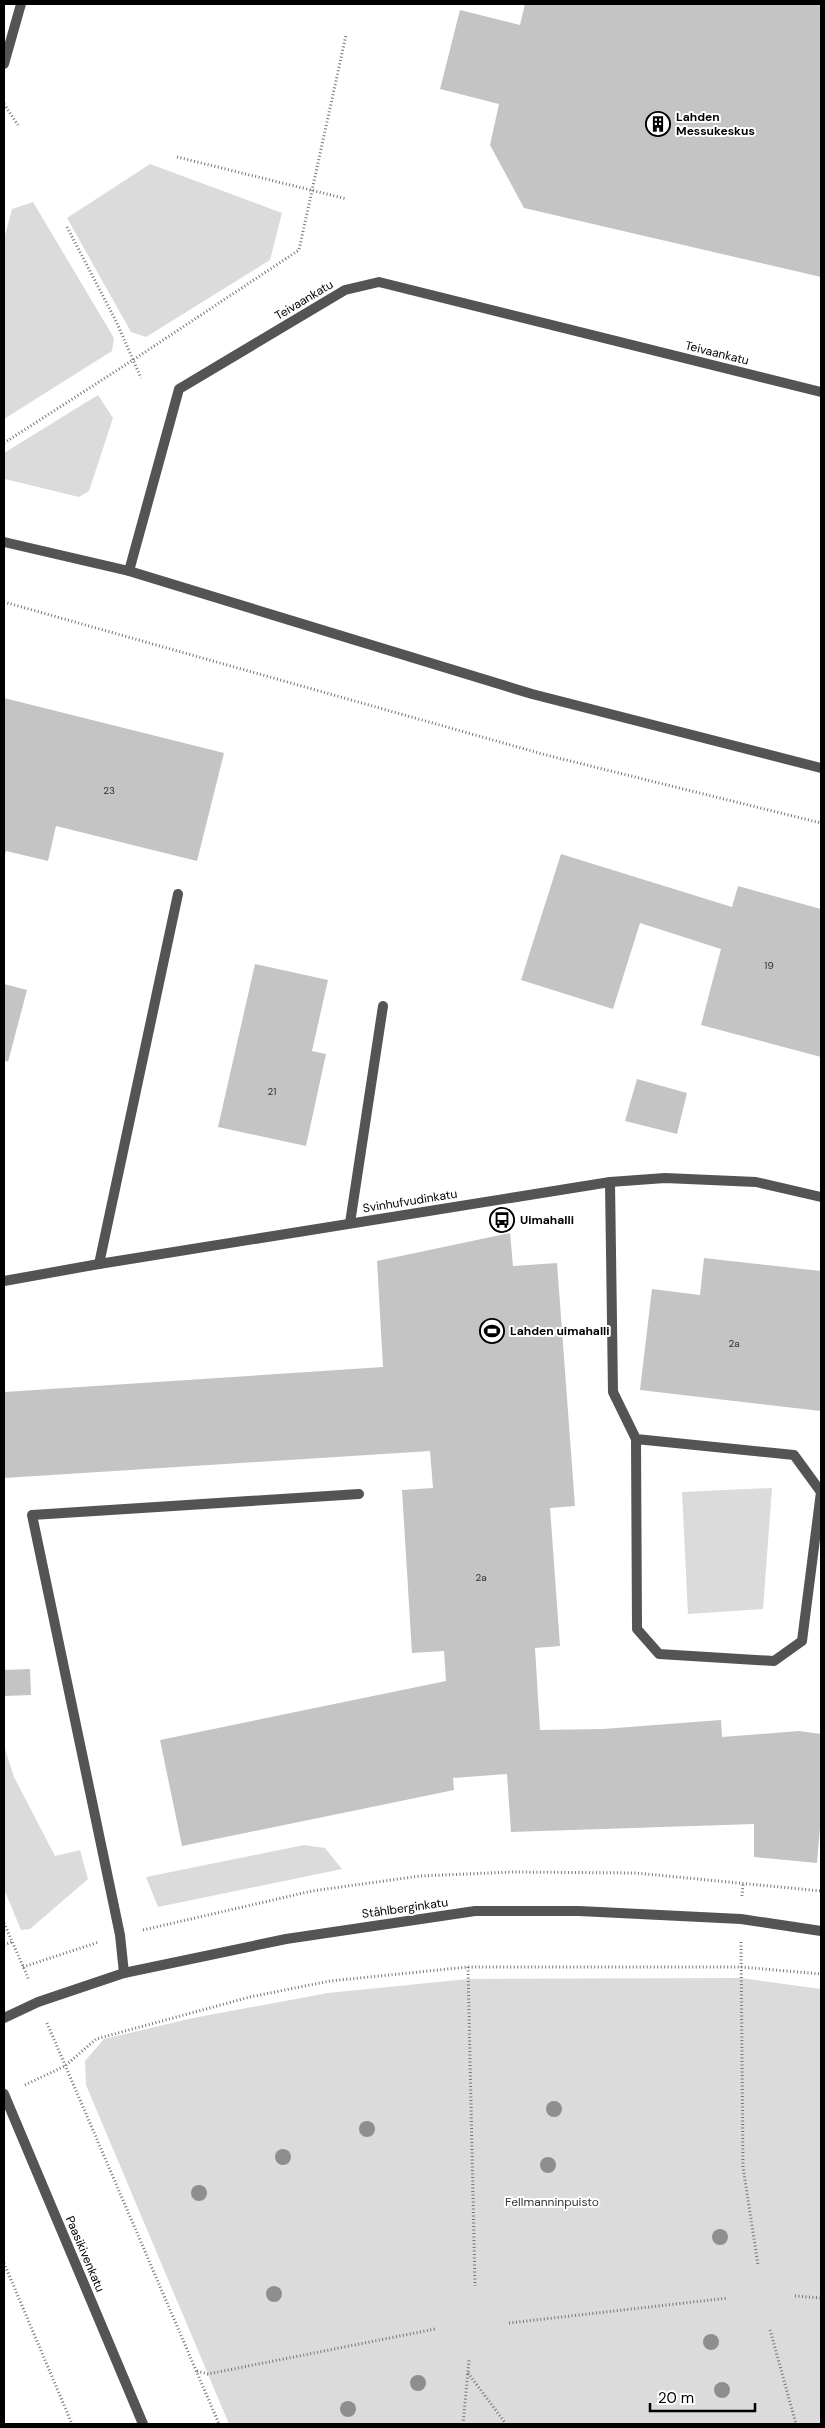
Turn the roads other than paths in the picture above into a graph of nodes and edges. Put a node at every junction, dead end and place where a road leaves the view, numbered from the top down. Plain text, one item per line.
1 (21, 4) edge
2 (4, 64) edge
3 (821, 392) edge
4 (4, 542) edge
5 (129, 571) junction
6 (821, 768) edge
7 (178, 894) dead end
8 (383, 1006) dead end
9 (610, 1182) junction
10 (821, 1197) edge
11 (350, 1223) junction
12 (99, 1264) junction
13 (4, 1281) edge
14 (636, 1439) junction
15 (359, 1494) dead end
16 (821, 1931) edge
17 (124, 1973) junction
18 (4, 2018) edge
19 (4, 2094) edge
20 (143, 2424) edge

1 - 2 street
3 - 5 street, Teivaankatu
4 - 5 street
5 - 6 street
7 - 12 street
8 - 11 street
9 - 10 street, Svinhufvudinkatu
9 - 11 street, Svinhufvudinkatu
9 - 14 street
11 - 12 street, Svinhufvudinkatu
12 - 13 street, Svinhufvudinkatu
14 - 14 street
15 - 17 street
16 - 17 street, Ståhlberginkatu
17 - 18 street, Ståhlberginkatu
19 - 20 street, Paasikivenkatu

